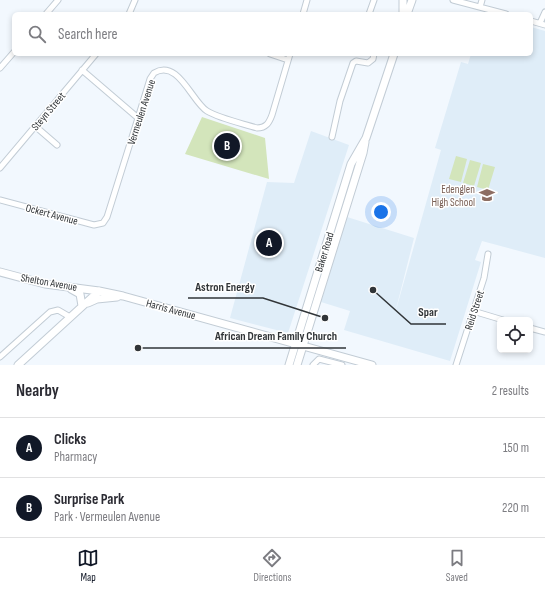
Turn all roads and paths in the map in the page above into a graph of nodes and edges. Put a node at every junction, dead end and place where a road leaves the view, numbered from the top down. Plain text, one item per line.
1 (58, 0) edge
2 (136, 0) edge
3 (307, 0) edge
4 (374, 0) edge
5 (403, 0) edge
6 (407, 0) edge
7 (412, 0) edge
8 (453, 0) edge
9 (482, 0) edge
10 (480, 7) junction
11 (48, 12) edge
12 (130, 12) edge
13 (303, 12) edge
14 (370, 12) edge
15 (404, 12) edge
16 (404, 12) edge
17 (405, 12) edge
18 (499, 12) edge
19 (545, 12) edge
20 (533, 22) edge
21 (543, 24) edge
22 (12, 54) edge
23 (94, 56) edge
24 (374, 56) edge
25 (393, 56) edge
26 (289, 57) edge
27 (0, 68) edge
28 (82, 70) junction
29 (138, 118) junction
30 (35, 126) junction
31 (332, 137) dead end
32 (364, 142) junction
33 (58, 145) dead end
34 (0, 168) edge
35 (0, 200) edge
36 (103, 223) joint
37 (488, 254) dead end
38 (0, 272) edge
39 (67, 287) junction
40 (98, 290) junction
41 (123, 296) junction
42 (82, 306) junction
43 (473, 311) junction
44 (70, 317) junction
45 (497, 318) edge
46 (533, 329) edge
47 (545, 332) edge
48 (295, 345) junction
49 (302, 346) junction
50 (0, 357) edge
51 (18, 365) edge
52 (289, 365) edge
53 (297, 365) edge
54 (313, 365) edge
55 (342, 365) edge
56 (372, 365) edge
57 (456, 365) edge

1 - 11 street
2 - 12 street
3 - 13 street
4 - 14 street
5 - 15 main road
6 - 16 main road
7 - 17 main road
8 - 10 street
9 - 10 street
10 - 18 street
19 - 21 street
20 - 21 street
22 - 27 street
23 - 28 street, Steyn Street
24 - 31 street
25 - 32 main road, Baker Road
26 - 29 street, Vermeulen Avenue
28 - 29 street
28 - 30 street, Steyn Street
29 - 36 street, Vermeulen Avenue
30 - 33 street
30 - 34 street, Steyn Street
32 - 48 main road, Baker Road
32 - 49 main road, Baker Road
35 - 36 street, Ockert Avenue
37 - 43 street, Reid Street
38 - 39 main road, Shelton Avenue
39 - 40 main road, Shelton Avenue
39 - 42 main road
40 - 41 main road, Harris Avenue
40 - 42 main road
41 - 42 main road
41 - 48 main road, Harris Avenue
42 - 44 main road
43 - 45 street
43 - 57 street, Reid Street
44 - 50 street
44 - 51 main road
46 - 47 street
48 - 49 main road, Harris Avenue
48 - 52 main road, Baker Road
49 - 53 main road, Baker Road
49 - 56 main road, Harris Avenue
54 - 55 street

